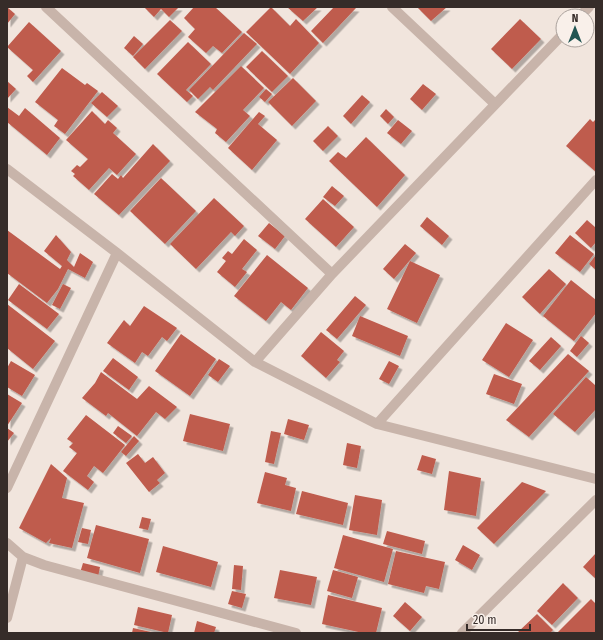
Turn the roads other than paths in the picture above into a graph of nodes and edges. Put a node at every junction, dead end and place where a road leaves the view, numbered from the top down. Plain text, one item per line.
1 (46, 7) edge
2 (392, 7) edge
3 (555, 42) edge
4 (495, 104) junction
5 (7, 169) edge
6 (596, 180) edge
7 (117, 253) junction
8 (332, 274) junction
9 (255, 362) junction
10 (377, 424) junction
11 (596, 479) edge
12 (7, 488) edge
13 (596, 500) edge
14 (7, 543) edge
15 (23, 557) junction
16 (7, 618) edge
17 (296, 633) edge
18 (462, 633) edge

1 - 8 street
2 - 4 street
3 - 4 street
4 - 8 street
5 - 7 street
6 - 10 street
7 - 9 street
7 - 12 street
8 - 9 street
9 - 10 street
10 - 11 street
13 - 18 street
14 - 15 street
15 - 16 street
15 - 17 street

